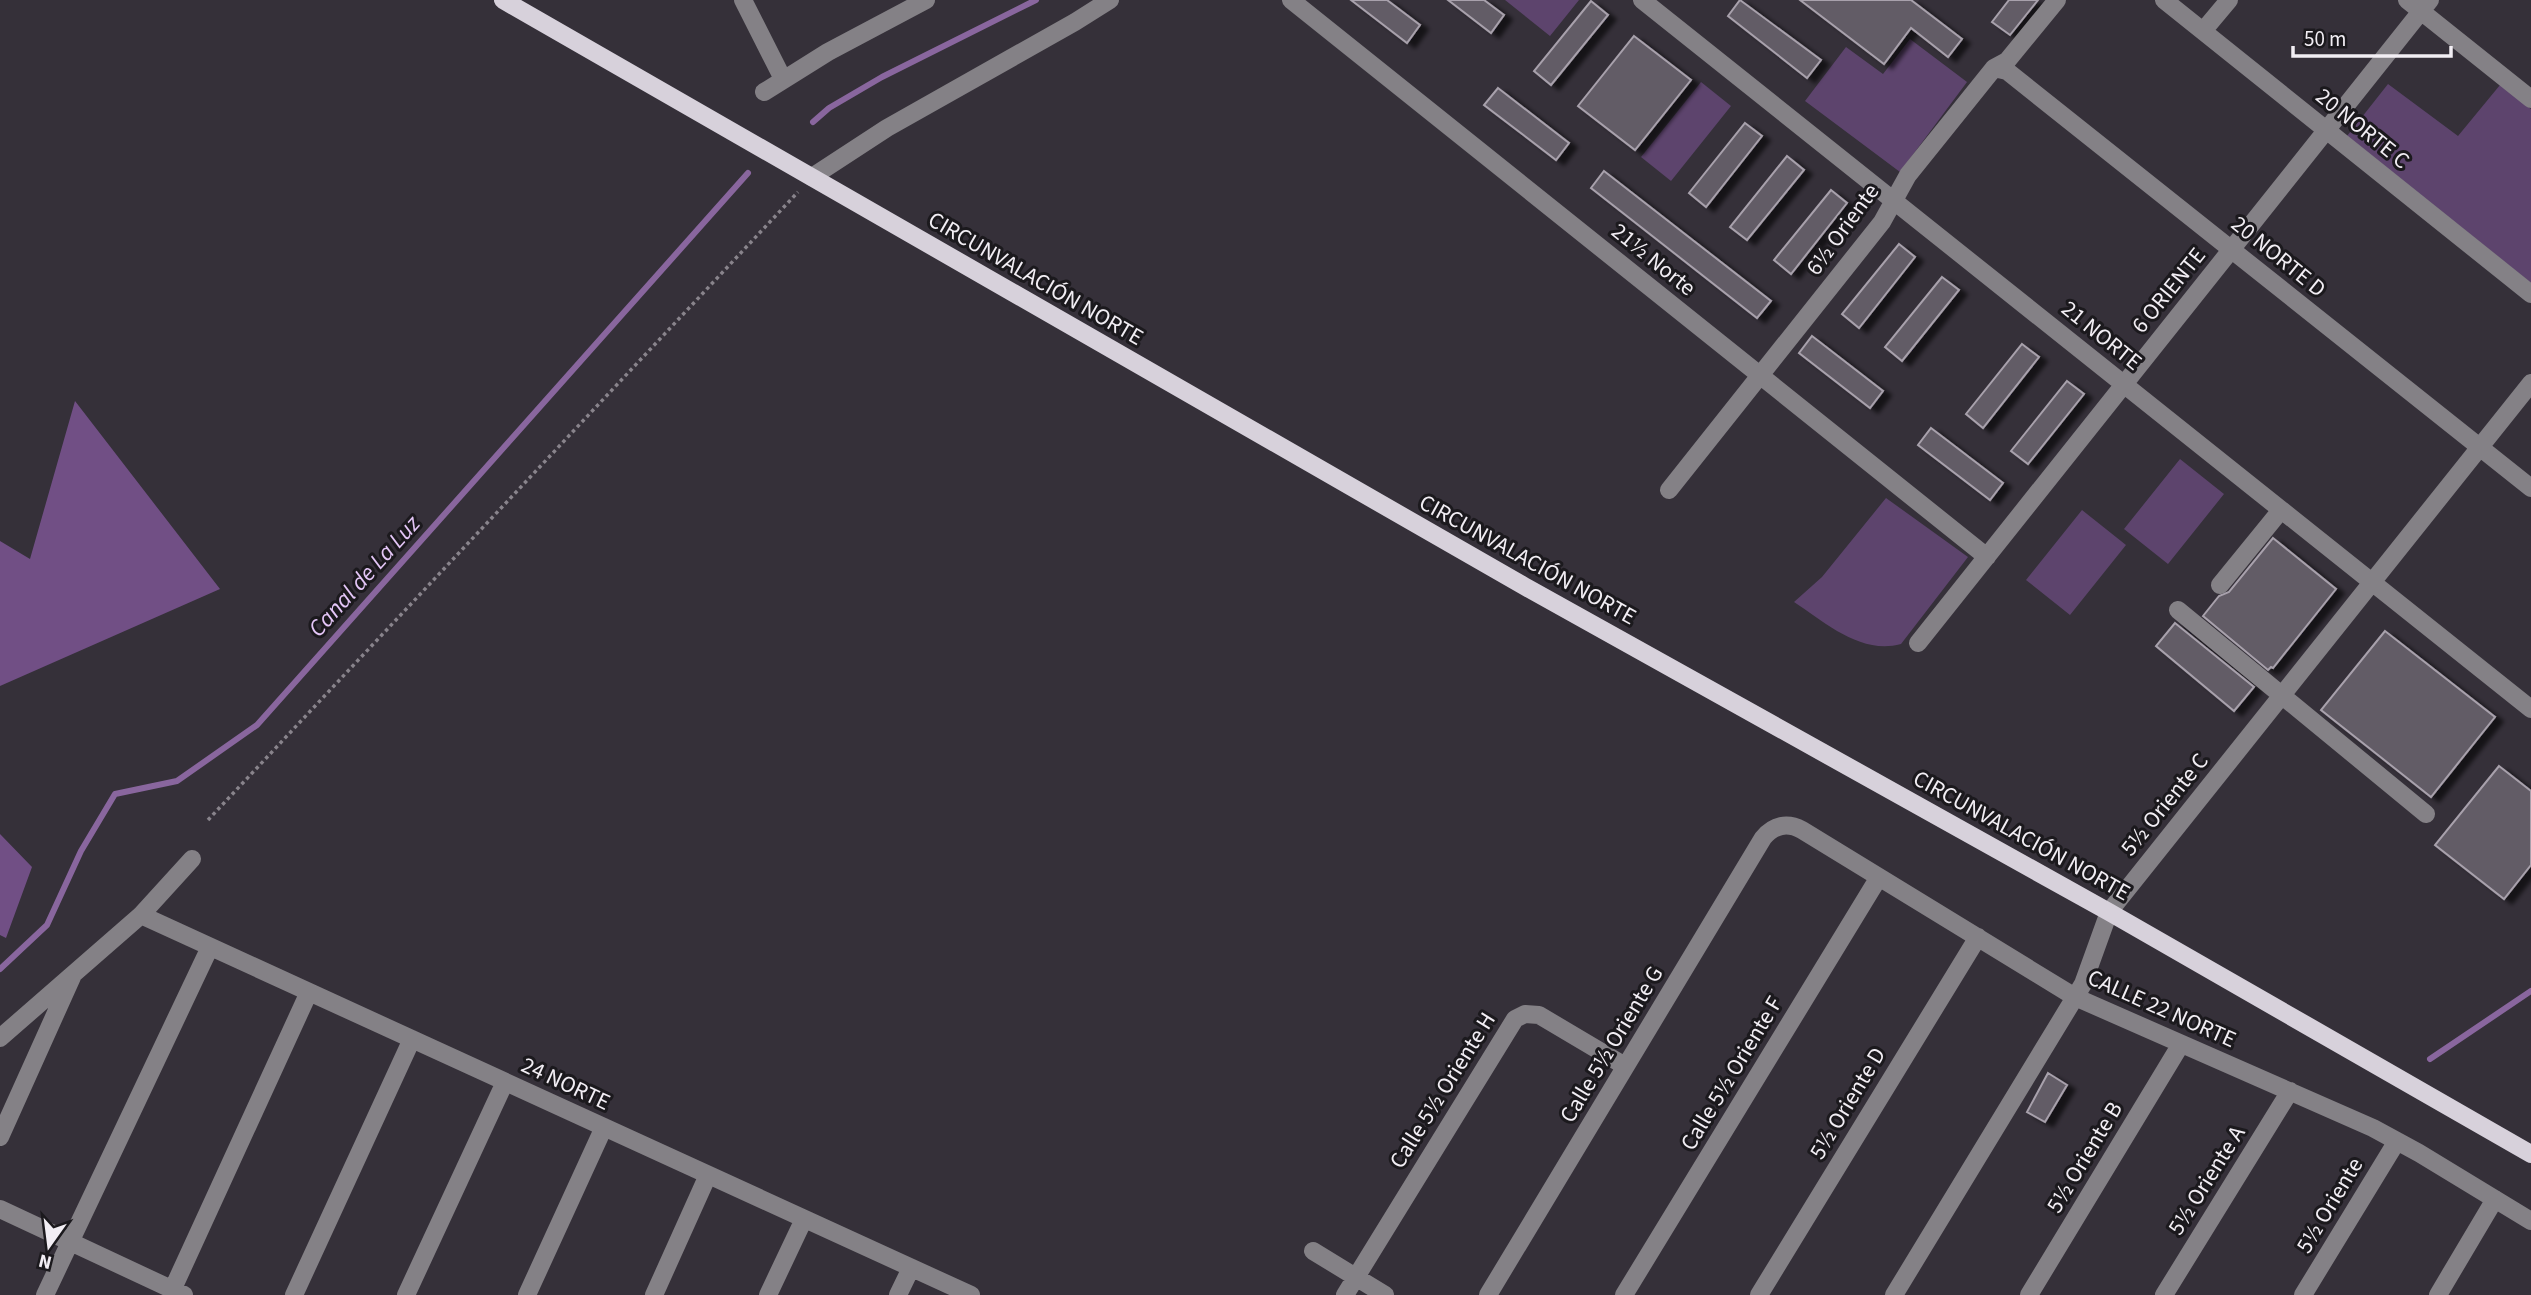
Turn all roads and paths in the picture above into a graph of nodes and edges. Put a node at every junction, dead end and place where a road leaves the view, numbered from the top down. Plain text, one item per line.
1 (503, 0) edge
2 (743, 0) edge
3 (926, 0) edge
4 (1110, 0) edge
5 (1291, 0) edge
6 (1642, 0) edge
7 (2057, 0) edge
8 (2164, 0) edge
9 (2229, 0) edge
10 (2419, 4) edge
11 (2203, 31) junction
12 (1994, 68) junction
13 (783, 79) junction
14 (764, 92) dead end
15 (2531, 99) edge
16 (2326, 130) junction
17 (811, 177) junction
18 (1894, 201) junction
19 (2231, 249) junction
20 (2531, 294) edge
21 (1760, 376) junction
22 (2531, 383) edge
23 (2124, 384) junction
24 (2480, 447) junction
25 (2531, 488) edge
26 (1669, 490) dead end
27 (2281, 510) junction
28 (1987, 557) junction
29 (2372, 582) junction
30 (2220, 584) dead end
31 (2178, 610) dead end
32 (1918, 643) dead end
33 (2282, 695) junction
34 (2531, 709) edge
35 (2426, 814) dead end
36 (208, 820) dead end
37 (1783, 825) joint
38 (192, 859) dead end
39 (1879, 877) junction
40 (2109, 912) junction
41 (141, 915) junction
42 (1978, 937) junction
43 (210, 947) junction
44 (74, 971) junction
45 (309, 992) junction
46 (2075, 997) junction
47 (0, 1038) edge
48 (412, 1039) junction
49 (2181, 1044) junction
50 (1625, 1066) junction
51 (505, 1082) junction
52 (2290, 1091) junction
53 (604, 1127) junction
54 (0, 1137) edge
55 (2397, 1141) junction
56 (2531, 1154) edge
57 (708, 1175) junction
58 (2495, 1199) junction
59 (0, 1209) edge
60 (804, 1219) junction
61 (2531, 1221) edge
62 (70, 1242) junction
63 (1313, 1251) dead end
64 (911, 1268) junction
65 (1356, 1277) junction
66 (175, 1293) edge
67 (45, 1295) edge
68 (294, 1295) edge
69 (406, 1295) edge
70 (527, 1295) edge
71 (654, 1295) edge
72 (768, 1295) edge
73 (898, 1295) edge
74 (971, 1295) edge
75 (1345, 1295) edge
76 (1385, 1295) edge
77 (1488, 1295) edge
78 (1624, 1295) edge
79 (1759, 1295) edge
80 (1894, 1295) edge
81 (2029, 1295) edge
82 (2164, 1295) edge
83 (2303, 1295) edge
84 (2438, 1295) edge

1 - 17 main road, CIRCUNVALACIÓN NORTE
2 - 13 street
3 - 13 street
4 - 17 street
5 - 21 street, 21½ Norte
6 - 18 street, 21 NORTE
7 - 12 street, 6½ Oriente
8 - 11 street, 20 NORTE C
9 - 11 street
10 - 15 street
10 - 16 street, 6 ORIENTE
11 - 16 street, 20 NORTE C
12 - 18 street, 6½ Oriente
12 - 19 street, 20 NORTE D
13 - 14 street
16 - 19 street, 6 ORIENTE
16 - 20 street, 20 NORTE C
17 - 36 path
17 - 40 main road, CIRCUNVALACIÓN NORTE
18 - 21 street, 6½ Oriente
18 - 23 street, 21 NORTE
19 - 23 street, 6 ORIENTE
19 - 24 street, 20 NORTE D
21 - 26 street, 6½ Oriente
21 - 28 street, 21½ Norte
22 - 24 street, 5½ Oriente C
23 - 27 street, 21 NORTE
23 - 28 street, 6 ORIENTE
24 - 25 street, 20 NORTE D
24 - 29 street, 5½ Oriente C
27 - 29 street, 21 NORTE
27 - 30 street
28 - 32 street, 6 ORIENTE
29 - 33 street, 5½ Oriente C
29 - 34 street, 21 NORTE
31 - 33 street
33 - 35 street
33 - 40 street, 5½ Oriente C
37 - 39 street, CALLE 22 NORTE
37 - 50 street, Calle 5½ Oriente G
38 - 41 street
39 - 42 street, CALLE 22 NORTE
39 - 78 street, Calle 5½ Oriente F
40 - 46 street, 5½ Oriente C
40 - 56 main road, CIRCUNVALACIÓN NORTE
41 - 43 street, 24 NORTE
41 - 44 street
42 - 46 street, CALLE 22 NORTE
42 - 79 street, 5½ Oriente D
43 - 45 street, 24 NORTE
43 - 62 street
44 - 47 street
44 - 54 street
45 - 48 street, 24 NORTE
45 - 66 street
46 - 49 street, CALLE 22 NORTE
46 - 80 street, 5½ Oriente C
48 - 51 street, 24 NORTE
48 - 68 street
49 - 52 street, CALLE 22 NORTE
49 - 81 street, 5½ Oriente B
50 - 65 street, Calle 5½ Oriente H
50 - 77 street, Calle 5½ Oriente G
51 - 53 street, 24 NORTE
51 - 69 street
52 - 55 street, CALLE 22 NORTE
52 - 82 street, 5½ Oriente A
53 - 57 street, 24 NORTE
53 - 70 street
55 - 58 street, CALLE 22 NORTE
55 - 83 street, 5½ Oriente
57 - 60 street, 24 NORTE
57 - 71 street
58 - 61 street, CALLE 22 NORTE
58 - 84 street
59 - 62 street
60 - 64 street, 24 NORTE
60 - 72 street
62 - 66 street
62 - 67 street
63 - 65 street
64 - 73 street
64 - 74 street, 24 NORTE
65 - 75 street, Calle 5½ Oriente H
65 - 76 street

